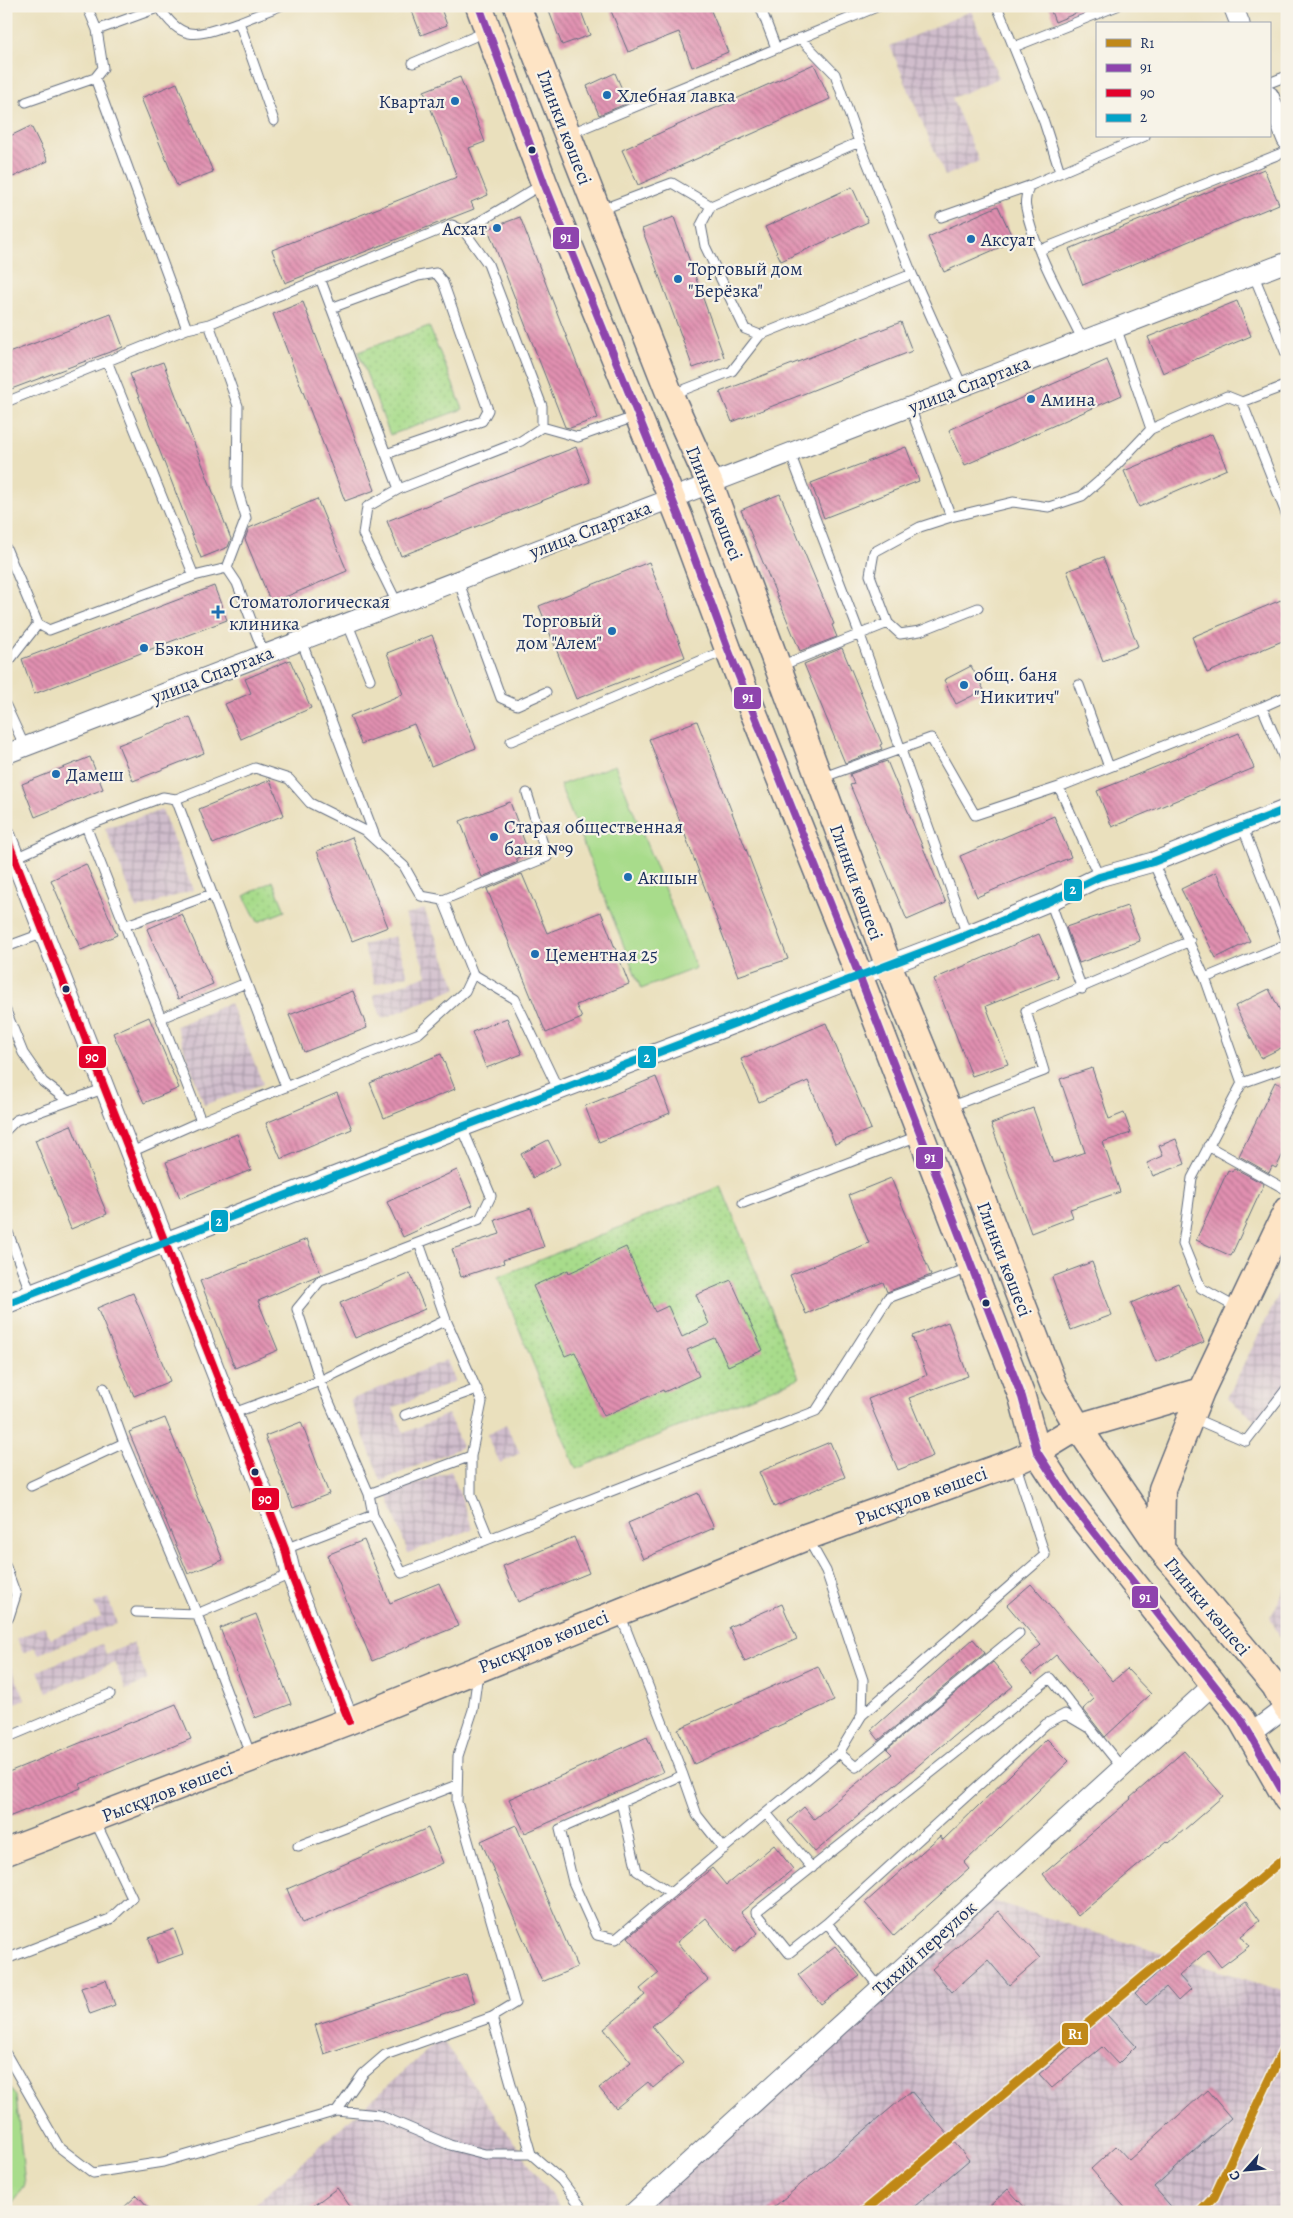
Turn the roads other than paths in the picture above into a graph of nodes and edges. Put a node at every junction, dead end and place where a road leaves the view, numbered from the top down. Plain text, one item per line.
1 (87, 6) edge
2 (280, 6) edge
3 (479, 6) edge
4 (518, 6) edge
5 (760, 6) edge
6 (879, 6) edge
7 (997, 6) edge
8 (1117, 6) edge
9 (1233, 6) edge
10 (159, 7) edge
11 (240, 22) junction
12 (1239, 22) edge
13 (97, 30) junction
14 (488, 30) junction
15 (800, 38) junction
16 (1014, 47) junction
17 (776, 48) junction
18 (412, 63) dead end
19 (1287, 76) edge
20 (95, 78) junction
21 (1270, 83) edge
22 (1270, 99) edge
23 (26, 102) dead end
24 (274, 122) dead end
25 (569, 134) junction
26 (1140, 138) edge
27 (1286, 140) edge
28 (858, 142) junction
29 (1060, 172) junction
30 (544, 183) junction
31 (1029, 186) junction
32 (711, 206) junction
33 (597, 210) junction
34 (940, 217) dead end
35 (464, 231) junction
36 (1040, 250) junction
37 (1287, 262) edge
38 (912, 274) junction
39 (1254, 276) junction
40 (320, 278) junction
41 (331, 308) junction
42 (208, 324) junction
43 (1116, 327) junction
44 (187, 329) junction
45 (760, 335) junction
46 (1083, 341) junction
47 (1287, 356) edge
48 (107, 362) junction
49 (1287, 385) edge
50 (962, 386) junction
51 (670, 395) junction
52 (6, 402) edge
53 (1242, 402) junction
54 (910, 407) junction
55 (637, 416) junction
56 (542, 427) junction
57 (1151, 429) junction
58 (790, 453) junction
59 (386, 454) junction
60 (710, 484) junction
61 (399, 489) junction
62 (671, 498) junction
63 (951, 516) junction
64 (1287, 516) edge
65 (6, 548) edge
66 (227, 568) junction
67 (194, 576) junction
68 (458, 580) junction
69 (397, 603) junction
70 (978, 608) dead end
71 (347, 622) junction
72 (888, 622) junction
73 (38, 624) junction
74 (860, 635) junction
75 (301, 640) junction
76 (728, 649) junction
77 (264, 654) junction
78 (6, 665) edge
79 (778, 668) junction
80 (370, 679) dead end
81 (1079, 685) dead end
82 (546, 692) dead end
83 (1287, 696) edge
84 (6, 706) edge
85 (1262, 707) junction
86 (511, 741) dead end
87 (24, 745) junction
88 (902, 749) junction
89 (6, 754) edge
90 (1287, 765) edge
91 (1109, 767) junction
92 (819, 778) junction
93 (1059, 787) junction
94 (527, 793) dead end
95 (176, 799) junction
96 (1287, 809) edge
97 (86, 826) junction
98 (1242, 828) junction
99 (6, 836) edge
100 (376, 841) junction
101 (15, 858) junction
102 (1153, 862) junction
103 (1099, 877) junction
104 (212, 894) junction
105 (443, 900) junction
106 (1050, 901) junction
107 (124, 926) junction
108 (44, 933) junction
109 (967, 935) junction
110 (1190, 941) junction
111 (1287, 943) edge
112 (6, 948) edge
113 (888, 964) junction
114 (473, 974) junction
115 (858, 976) junction
116 (1205, 978) junction
117 (246, 983) junction
118 (1082, 989) junction
119 (6, 1011) edge
120 (161, 1018) junction
121 (1287, 1067) edge
122 (1242, 1083) junction
123 (286, 1087) junction
124 (103, 1089) junction
125 (559, 1092) junction
126 (68, 1101) junction
127 (947, 1108) junction
128 (201, 1121) junction
129 (462, 1127) junction
130 (6, 1130) edge
131 (921, 1135) junction
132 (1208, 1146) junction
133 (129, 1153) junction
134 (1287, 1190) edge
135 (743, 1202) dead end
136 (1287, 1210) edge
137 (6, 1227) edge
138 (165, 1241) junction
139 (419, 1243) junction
140 (972, 1267) junction
141 (31, 1294) junction
142 (6, 1304) edge
143 (1240, 1309) junction
144 (446, 1320) junction
145 (320, 1381) junction
146 (104, 1388) dead end
147 (1287, 1388) edge
148 (477, 1389) junction
149 (1200, 1392) junction
150 (231, 1414) junction
151 (406, 1415) dead end
152 (1190, 1417) junction
153 (1078, 1426) junction
154 (124, 1443) junction
155 (471, 1456) junction
156 (1026, 1457) junction
157 (31, 1486) dead end
158 (368, 1494) junction
159 (373, 1516) junction
160 (806, 1537) junction
161 (489, 1539) junction
162 (285, 1549) junction
163 (1161, 1549) junction
164 (6, 1567) edge
165 (291, 1574) junction
166 (618, 1611) junction
167 (136, 1612) dead end
168 (197, 1614) junction
169 (6, 1619) edge
170 (1018, 1633) dead end
171 (479, 1667) junction
172 (1214, 1684) junction
173 (110, 1694) dead end
174 (1287, 1708) edge
175 (862, 1715) junction
176 (349, 1722) junction
177 (1092, 1730) junction
178 (1250, 1734) junction
179 (6, 1738) edge
180 (839, 1753) junction
181 (252, 1758) junction
182 (1122, 1768) junction
183 (683, 1775) junction
184 (457, 1785) junction
185 (1287, 1799) edge
186 (620, 1802) junction
187 (766, 1814) junction
188 (94, 1819) junction
189 (298, 1846) dead end
190 (724, 1849) junction
191 (6, 1852) edge
192 (812, 1868) junction
193 (671, 1893) junction
194 (828, 1922) junction
195 (6, 1959) edge
196 (880, 1988) junction
197 (492, 2017) junction
198 (6, 2054) edge
199 (338, 2110) junction
200 (531, 2154) junction
201 (585, 2212) edge
202 (634, 2212) edge

1 - 13 lane
2 - 11 lane
3 - 14 main road, Глинки көшесі
4 - 25 main road, Глинки көшесі
5 - 17 lane
6 - 15 lane
7 - 16 lane
8 - 16 lane
9 - 12 street
10 - 11 lane
10 - 13 lane
11 - 24 lane
13 - 20 lane
14 - 18 lane
14 - 30 main road, Глинки көшесі
15 - 17 lane
15 - 28 lane
16 - 29 lane
17 - 25 lane
19 - 21 lane
20 - 23 lane
20 - 44 lane
22 - 27 street
25 - 33 main road, Глинки көшесі
26 - 29 lane
27 - 36 lane
28 - 32 lane
28 - 38 lane
29 - 31 lane
30 - 35 lane
30 - 55 main road, Глинки көшесі
31 - 34 lane
31 - 36 lane
32 - 33 lane
32 - 45 lane
33 - 51 main road, Глинки көшесі
35 - 40 lane
35 - 56 lane
36 - 46 lane
37 - 39 street, улица Спартака
38 - 45 lane
38 - 50 lane
39 - 43 street, улица Спартака
39 - 47 lane
40 - 41 lane
40 - 42 lane
41 - 59 lane
41 - 59 lane
42 - 44 lane
42 - 66 lane
43 - 46 street, улица Спартака
43 - 57 lane
44 - 48 lane
45 - 51 lane
46 - 50 street, улица Спартака
48 - 52 lane
48 - 67 lane
49 - 53 lane
50 - 54 street, улица Спартака
51 - 60 main road, Глинки көшесі
53 - 57 lane
53 - 64 lane
54 - 58 street, улица Спартака
54 - 63 lane
55 - 56 lane
55 - 62 main road, Глинки көшесі
56 - 61 lane
57 - 63 lane
58 - 60 street, улица Спартака
58 - 74 lane
59 - 61 lane
60 - 62 street, улица Спартака
60 - 79 main road, Глинки көшесі
61 - 69 lane
62 - 68 street, улица Спартака
62 - 76 main road, Глинки көшесі
63 - 72 lane
65 - 73 lane
66 - 67 lane
66 - 77 lane
67 - 73 lane
68 - 69 street, улица Спартака
68 - 82 lane
69 - 71 street, улица Спартака
70 - 72 lane
71 - 75 street, улица Спартака
71 - 80 lane
72 - 74 lane
73 - 78 lane
74 - 79 lane
74 - 88 lane
75 - 77 street, улица Спартака
75 - 100 lane
76 - 86 lane
76 - 115 main road, Глинки көшесі
77 - 87 street, улица Спартака
79 - 92 main road, Глинки көшесі
81 - 91 lane
83 - 85 lane
84 - 87 lane
85 - 90 lane
85 - 91 lane
87 - 89 street, улица Спартака
88 - 92 lane
88 - 93 lane
88 - 109 lane
91 - 93 lane
92 - 113 main road, Глинки көшесі
93 - 103 lane
94 - 105 lane
95 - 97 lane
95 - 100 lane
95 - 104 lane
96 - 98 street
97 - 101 lane
97 - 107 lane
98 - 102 street
98 - 111 lane
99 - 101 street
100 - 105 lane
101 - 108 street
102 - 103 street
102 - 110 lane
103 - 106 street
104 - 107 lane
104 - 117 lane
105 - 114 lane
106 - 109 street
106 - 118 lane
107 - 120 lane
108 - 112 lane
108 - 124 street
109 - 113 street
110 - 116 lane
110 - 118 lane
111 - 116 lane
113 - 115 street
113 - 127 main road, Глинки көшесі
114 - 123 lane
114 - 125 lane
115 - 125 street
115 - 131 main road, Глинки көшесі
116 - 122 lane
117 - 120 lane
117 - 123 lane
118 - 127 lane
119 - 126 lane
120 - 128 lane
121 - 122 lane
122 - 132 lane
123 - 128 lane
124 - 126 lane
124 - 133 street
125 - 129 street
126 - 130 lane
127 - 153 main road, Глинки көшесі
128 - 133 lane
129 - 138 street
129 - 139 lane
131 - 135 lane
131 - 140 main road, Глинки көшесі
132 - 134 lane
132 - 143 lane
133 - 138 street
136 - 143 main road
137 - 141 lane
138 - 141 street
138 - 150 street
139 - 144 lane
139 - 145 lane
140 - 156 main road, Глинки көшесі
140 - 161 lane
141 - 142 street
143 - 149 main road
144 - 145 lane
144 - 148 lane
145 - 150 lane
145 - 158 lane
146 - 154 lane
147 - 152 lane
148 - 151 lane
148 - 155 lane
149 - 152 main road
149 - 153 main road, Рысқұлов көшесі
150 - 162 street
152 - 163 main road
153 - 156 main road, Рысқұлов көшесі
153 - 163 main road, Глинки көшесі
154 - 157 lane
154 - 168 lane
155 - 158 lane
155 - 161 lane
156 - 160 main road, Рысқұлов көшесі
156 - 172 main road, Глинки көшесі
156 - 175 lane
158 - 159 lane
159 - 161 lane
159 - 162 lane
160 - 166 main road, Рысқұлов көшесі
160 - 175 lane
162 - 165 street
163 - 174 main road, Глинки көшесі
164 - 169 lane
165 - 168 lane
165 - 176 street
166 - 171 main road, Рысқұлов көшесі
166 - 183 lane
167 - 168 lane
168 - 181 lane
170 - 180 lane
171 - 176 main road, Рысқұлов көшесі
171 - 184 lane
172 - 178 main road, Глинки көшесі
172 - 182 street, Тихий переулок
173 - 179 lane
174 - 178 street
175 - 180 lane
176 - 181 main road, Рысқұлов көшесі
177 - 182 lane
177 - 192 lane
177 - 194 lane
178 - 185 main road, Глинки көшесі
180 - 187 lane
181 - 188 main road, Рысқұлов көшесі
182 - 196 street, Тихий переулок
183 - 186 lane
183 - 190 lane
184 - 189 lane
184 - 197 lane
186 - 193 lane
186 - 193 lane
187 - 190 lane
187 - 192 lane
188 - 191 main road, Рысқұлов көшесі
188 - 195 lane
190 - 193 lane
192 - 194 lane
194 - 196 lane
196 - 202 street, Тихий переулок
197 - 199 lane
197 - 200 lane
198 - 199 lane
199 - 200 lane
200 - 201 lane

